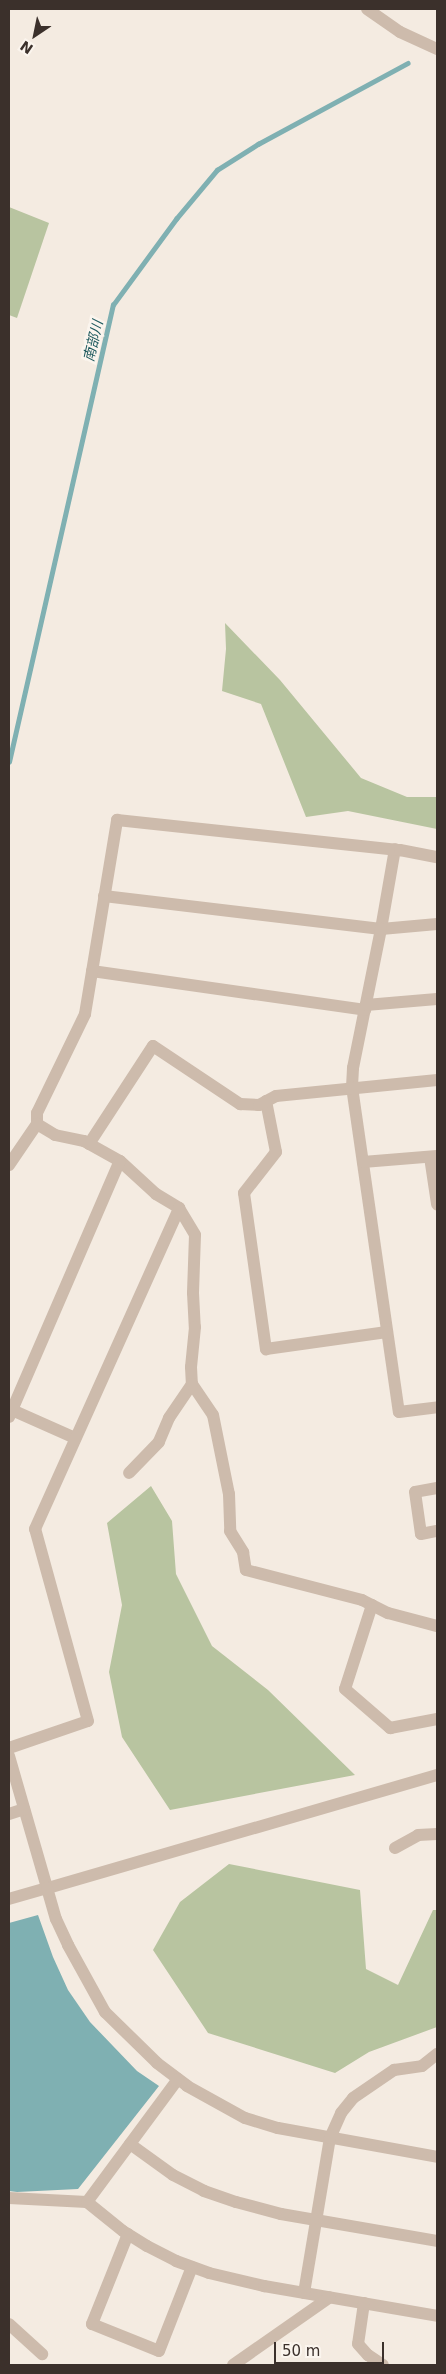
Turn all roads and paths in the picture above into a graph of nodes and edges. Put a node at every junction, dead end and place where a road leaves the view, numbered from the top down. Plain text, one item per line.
1 (367, 9) edge
2 (437, 49) edge
3 (395, 850) junction
4 (437, 856) edge
5 (104, 896) junction
6 (437, 924) edge
7 (381, 929) junction
8 (92, 971) junction
9 (437, 999) edge
10 (365, 1008) junction
11 (437, 1080) edge
12 (352, 1087) junction
13 (266, 1101) junction
14 (37, 1124) junction
15 (89, 1144) junction
16 (434, 1156) edge
17 (120, 1161) junction
18 (363, 1162) junction
19 (9, 1165) edge
20 (437, 1204) edge
21 (178, 1208) junction
22 (387, 1332) junction
23 (192, 1384) junction
24 (437, 1407) edge
25 (10, 1413) edge
26 (75, 1438) junction
27 (129, 1474) dead end
28 (437, 1488) edge
29 (437, 1531) edge
30 (372, 1605) junction
31 (437, 1626) edge
32 (437, 1718) edge
33 (9, 1748) edge
34 (9, 1756) edge
35 (437, 1775) edge
36 (24, 1809) junction
37 (9, 1814) edge
38 (437, 1834) edge
39 (395, 1848) dead end
40 (47, 1888) junction
41 (9, 1899) edge
42 (437, 2054) edge
43 (178, 2079) junction
44 (330, 2138) junction
45 (130, 2144) junction
46 (437, 2155) edge
47 (9, 2198) edge
48 (87, 2202) junction
49 (316, 2220) junction
50 (128, 2234) junction
51 (437, 2241) edge
52 (192, 2267) junction
53 (304, 2293) junction
54 (330, 2297) junction
55 (364, 2303) junction
56 (437, 2316) edge
57 (9, 2324) edge
58 (42, 2354) dead end
59 (234, 2365) edge
60 (383, 2365) edge

1 - 2 street
3 - 4 street
3 - 5 street
3 - 7 street
5 - 7 street
5 - 8 street
6 - 7 street
7 - 10 street
8 - 10 street
8 - 14 street
9 - 10 street
10 - 12 street
11 - 12 street
12 - 13 street
12 - 18 street
13 - 15 street
13 - 22 street
14 - 15 street
14 - 19 street
15 - 17 street
16 - 18 street
16 - 20 street
17 - 21 street
17 - 25 street
18 - 22 street
21 - 23 street
21 - 26 street
22 - 24 street
23 - 27 street
23 - 30 street
25 - 26 street
26 - 33 street
28 - 29 street
30 - 31 street
30 - 32 street
34 - 36 street
35 - 40 street
36 - 37 street
36 - 40 street
38 - 39 street
40 - 41 street
40 - 43 street
42 - 44 street
43 - 44 street
43 - 45 street
44 - 46 street
44 - 49 street
45 - 48 street
45 - 49 street
47 - 48 street
48 - 50 street
49 - 51 street
49 - 53 street
50 - 52 street
50 - 52 street
52 - 53 street
53 - 54 street
54 - 55 street
54 - 59 street
55 - 56 street
55 - 60 street
57 - 58 street

